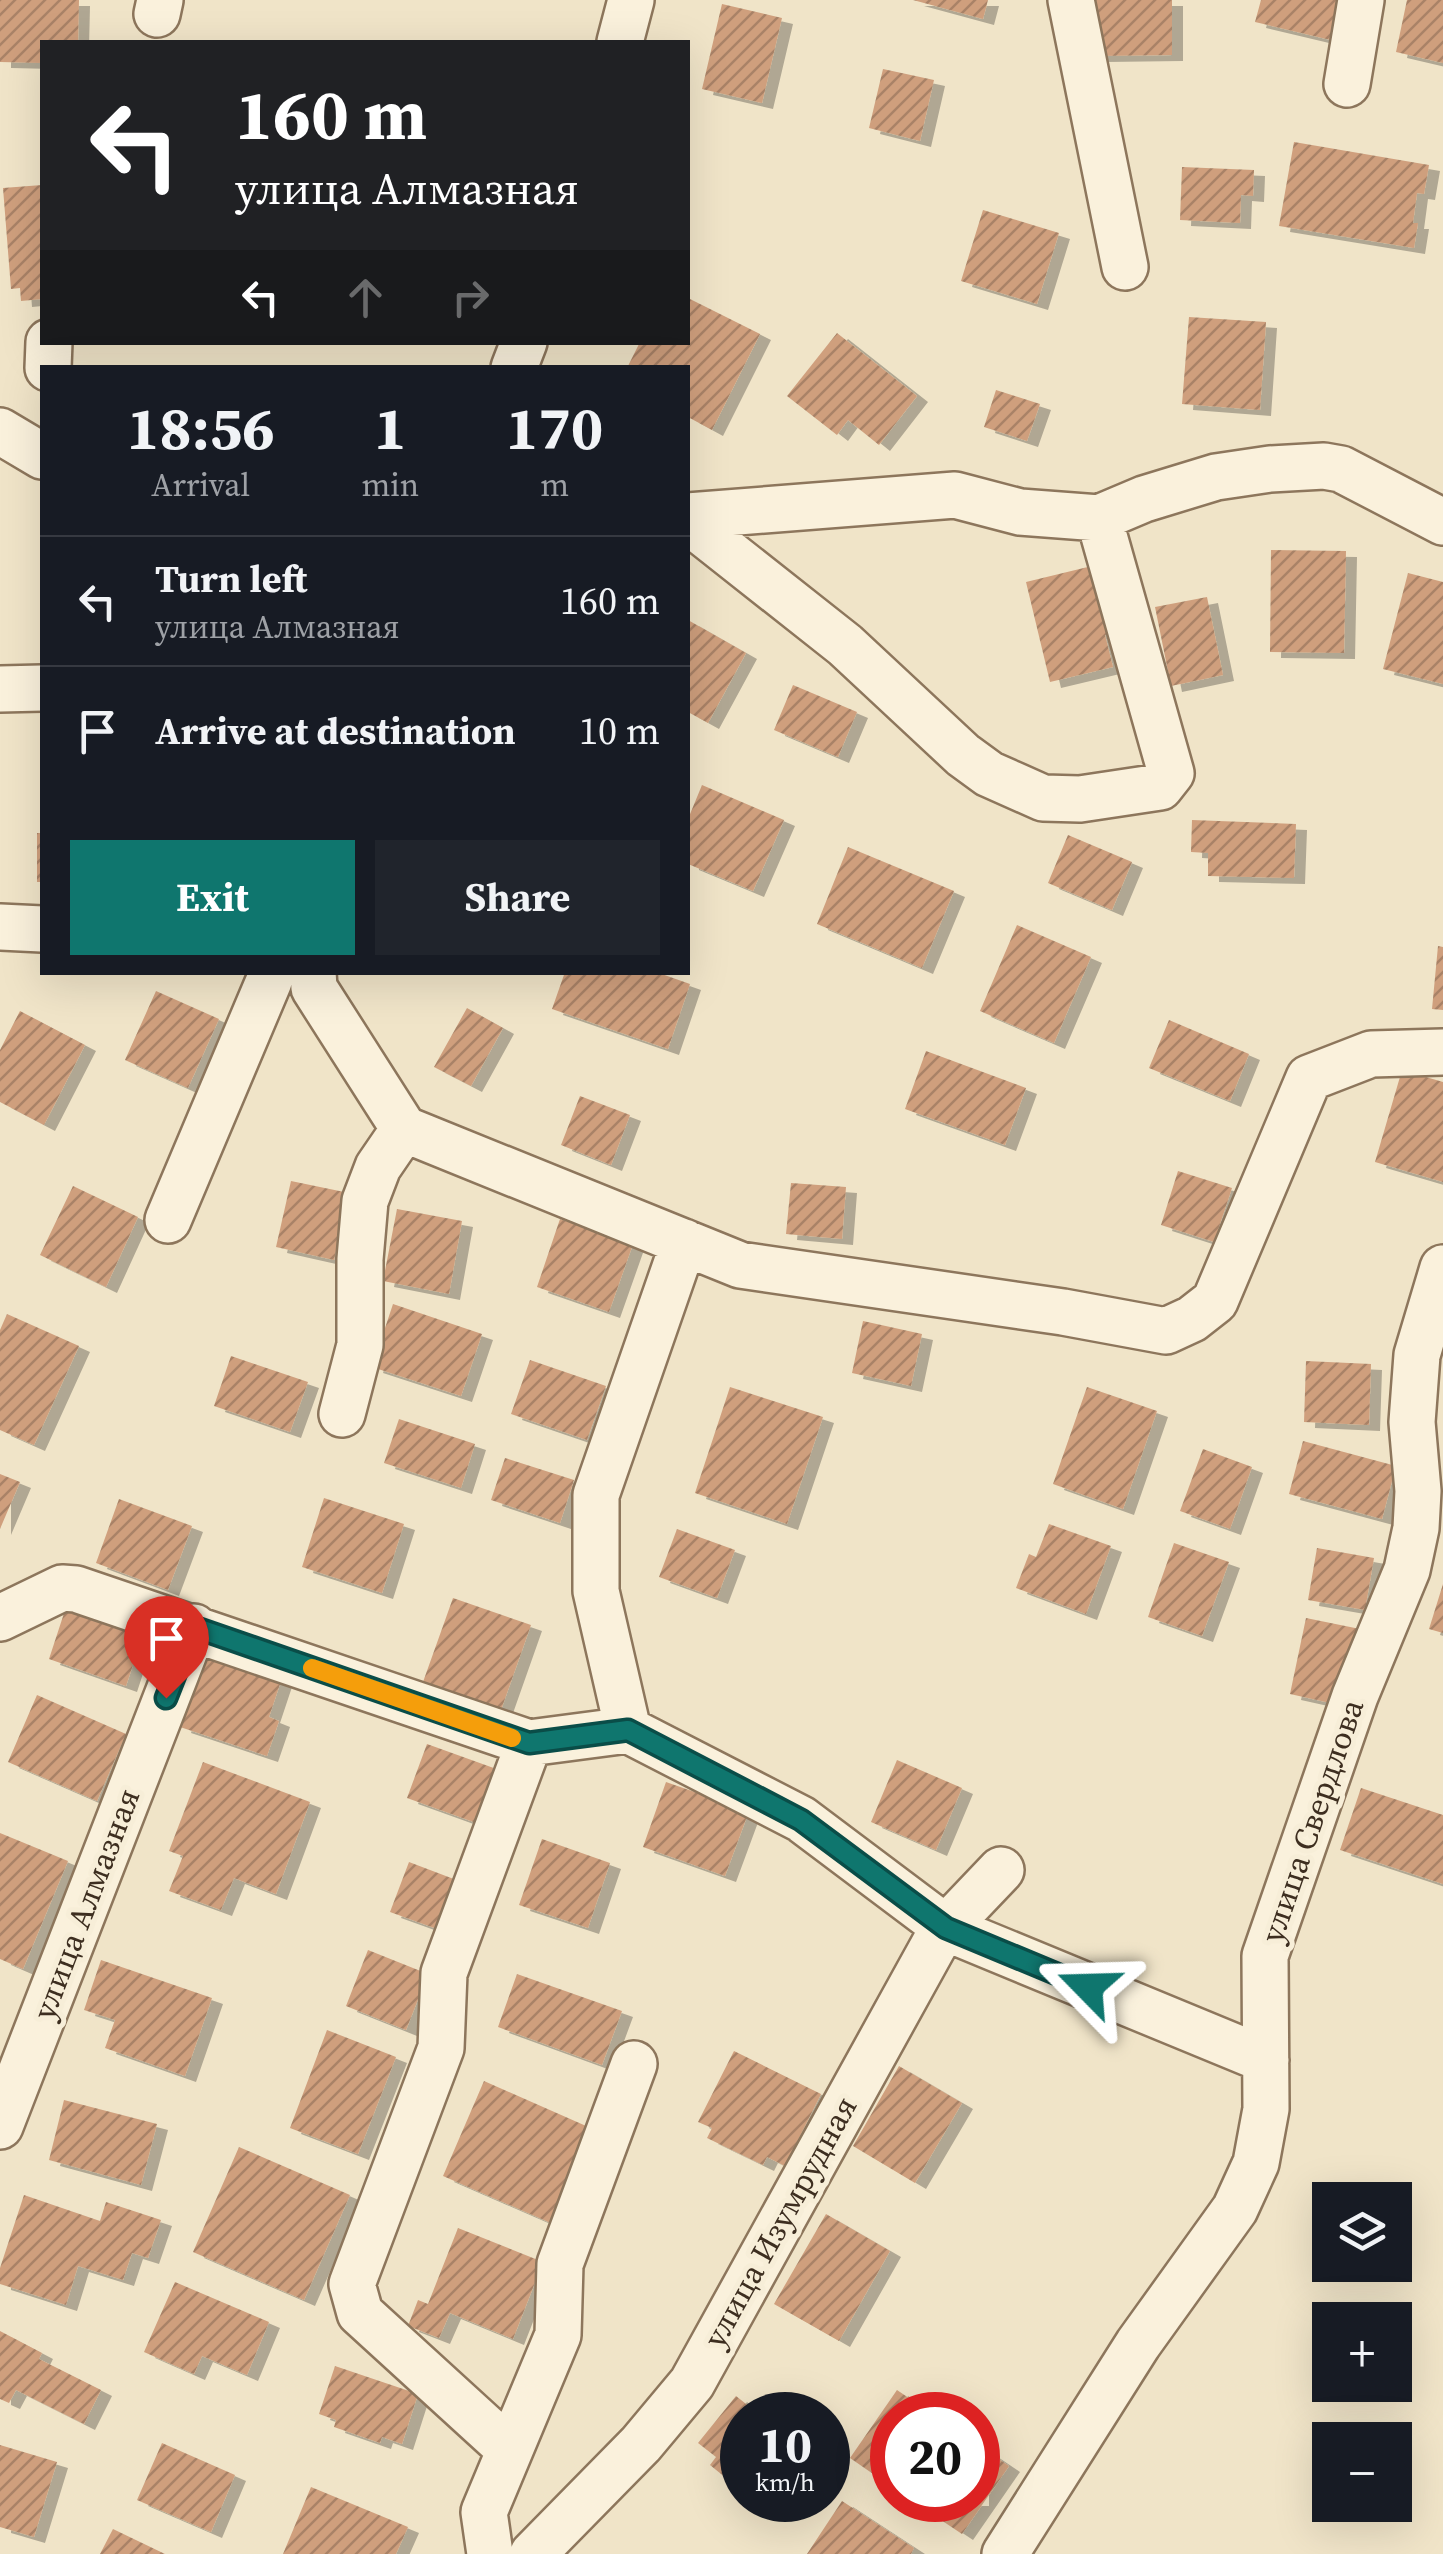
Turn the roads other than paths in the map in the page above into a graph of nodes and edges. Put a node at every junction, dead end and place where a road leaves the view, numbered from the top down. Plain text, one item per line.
1 (631, 0) edge
2 (1071, 0) edge
3 (1361, 0) edge
4 (621, 40) edge
5 (1347, 84) dead end
6 (1125, 267) dead end
7 (690, 518) edge
8 (1099, 518) junction
9 (690, 520) edge
10 (1443, 522) edge
11 (40, 688) edge
12 (0, 689) edge
13 (0, 927) edge
14 (40, 929) edge
15 (254, 977) edge
16 (314, 980) edge
17 (1443, 1052) edge
18 (404, 1129) junction
19 (168, 1220) dead end
20 (684, 1242) junction
21 (1443, 1268) edge
22 (342, 1414) dead end
23 (0, 1618) edge
24 (194, 1627) junction
25 (628, 1730) junction
26 (529, 1743) junction
27 (1000, 1870) dead end
28 (946, 1928) junction
29 (1266, 2060) junction
30 (634, 2064) dead end
31 (0, 2126) edge
32 (510, 2450) junction
33 (490, 2554) edge
34 (533, 2554) edge
35 (1005, 2554) edge

1 - 4 street
2 - 6 street
3 - 5 street
7 - 8 street
8 - 9 street
8 - 10 street
11 - 12 street
13 - 14 street
15 - 16 street
15 - 19 street
16 - 18 street
17 - 20 street
18 - 20 street
18 - 22 street
20 - 25 street
21 - 29 street, улица Свердлова
23 - 24 street
24 - 26 street
24 - 31 street, улица Алмазная
25 - 26 street
25 - 28 street
26 - 32 street
27 - 28 street, улица Изумрудная
28 - 29 street
28 - 34 street, улица Изумрудная
29 - 35 street, улица Свердлова
30 - 32 street
32 - 33 street

